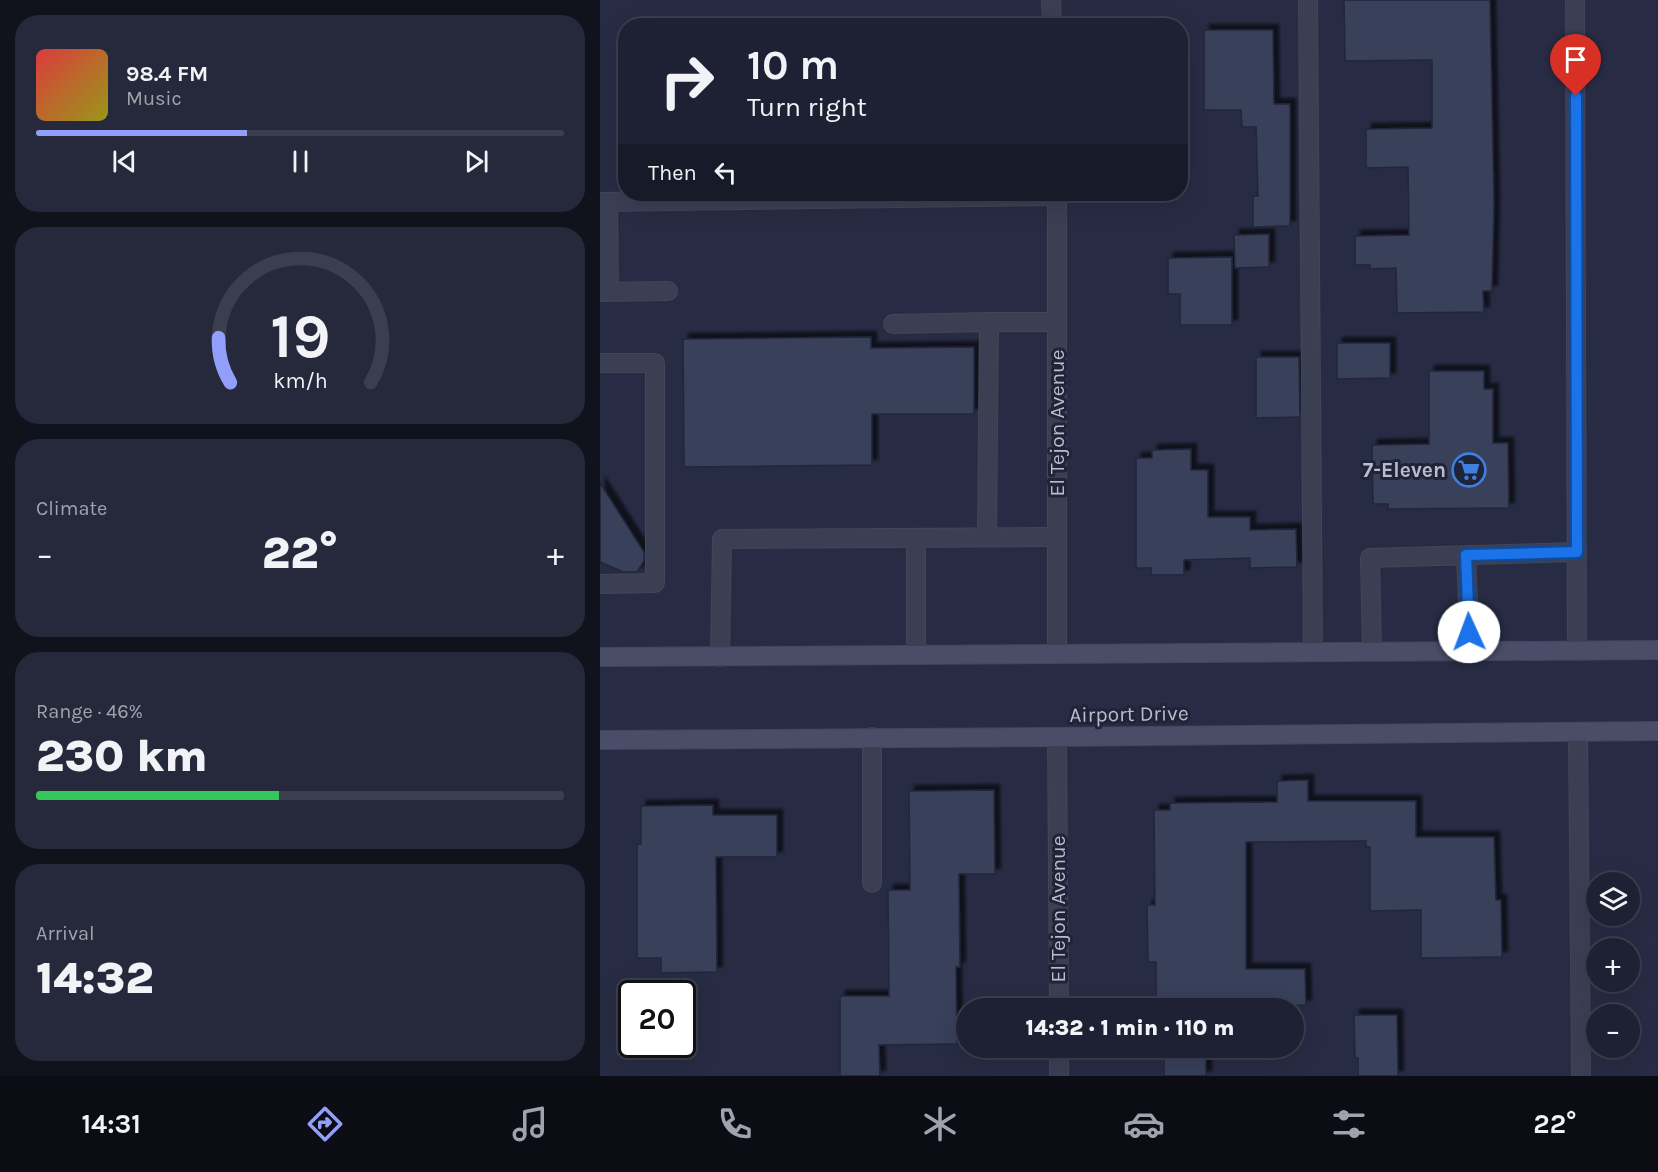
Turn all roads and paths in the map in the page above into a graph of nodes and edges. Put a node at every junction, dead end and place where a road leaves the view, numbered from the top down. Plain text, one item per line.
1 (1051, 0) edge
2 (1308, 0) edge
3 (1575, 0) edge
4 (1052, 18) edge
5 (669, 201) edge
6 (1057, 201) edge
7 (604, 202) edge
8 (668, 291) dead end
9 (605, 292) edge
10 (989, 322) junction
11 (1057, 322) junction
12 (893, 324) dead end
13 (600, 363) edge
14 (987, 537) junction
15 (1057, 537) junction
16 (916, 538) junction
17 (1577, 552) junction
18 (1466, 555) junction
19 (600, 584) edge
20 (1658, 650) edge
21 (1577, 651) junction
22 (1313, 652) junction
23 (1372, 652) junction
24 (1470, 652) junction
25 (1057, 653) junction
26 (916, 654) junction
27 (600, 657) edge
28 (720, 657) junction
29 (1658, 730) edge
30 (1578, 732) junction
31 (872, 737) junction
32 (1057, 738) junction
33 (600, 740) edge
34 (872, 882) dead end
35 (1059, 998) edge
36 (1059, 1058) edge
37 (1059, 1076) edge
38 (1581, 1076) edge

1 - 4 street
2 - 22 street
3 - 17 street
5 - 7 street
6 - 11 street, El Tejon Avenue
7 - 9 street
8 - 9 street
10 - 11 street
10 - 12 street
10 - 14 street
11 - 15 street, El Tejon Avenue
13 - 19 street
14 - 15 street
14 - 16 street
15 - 25 street, El Tejon Avenue
16 - 26 street
16 - 28 street
17 - 18 street
17 - 21 street
18 - 23 street
18 - 24 street
20 - 21 main road
21 - 24 main road
22 - 23 main road
22 - 25 main road
23 - 24 main road
25 - 26 main road
26 - 28 main road
27 - 28 main road
29 - 30 main road, Airport Drive
30 - 32 main road, Airport Drive
30 - 38 street
31 - 32 main road, Airport Drive
31 - 33 main road, Airport Drive
31 - 34 street
32 - 35 street, El Tejon Avenue
36 - 37 street

